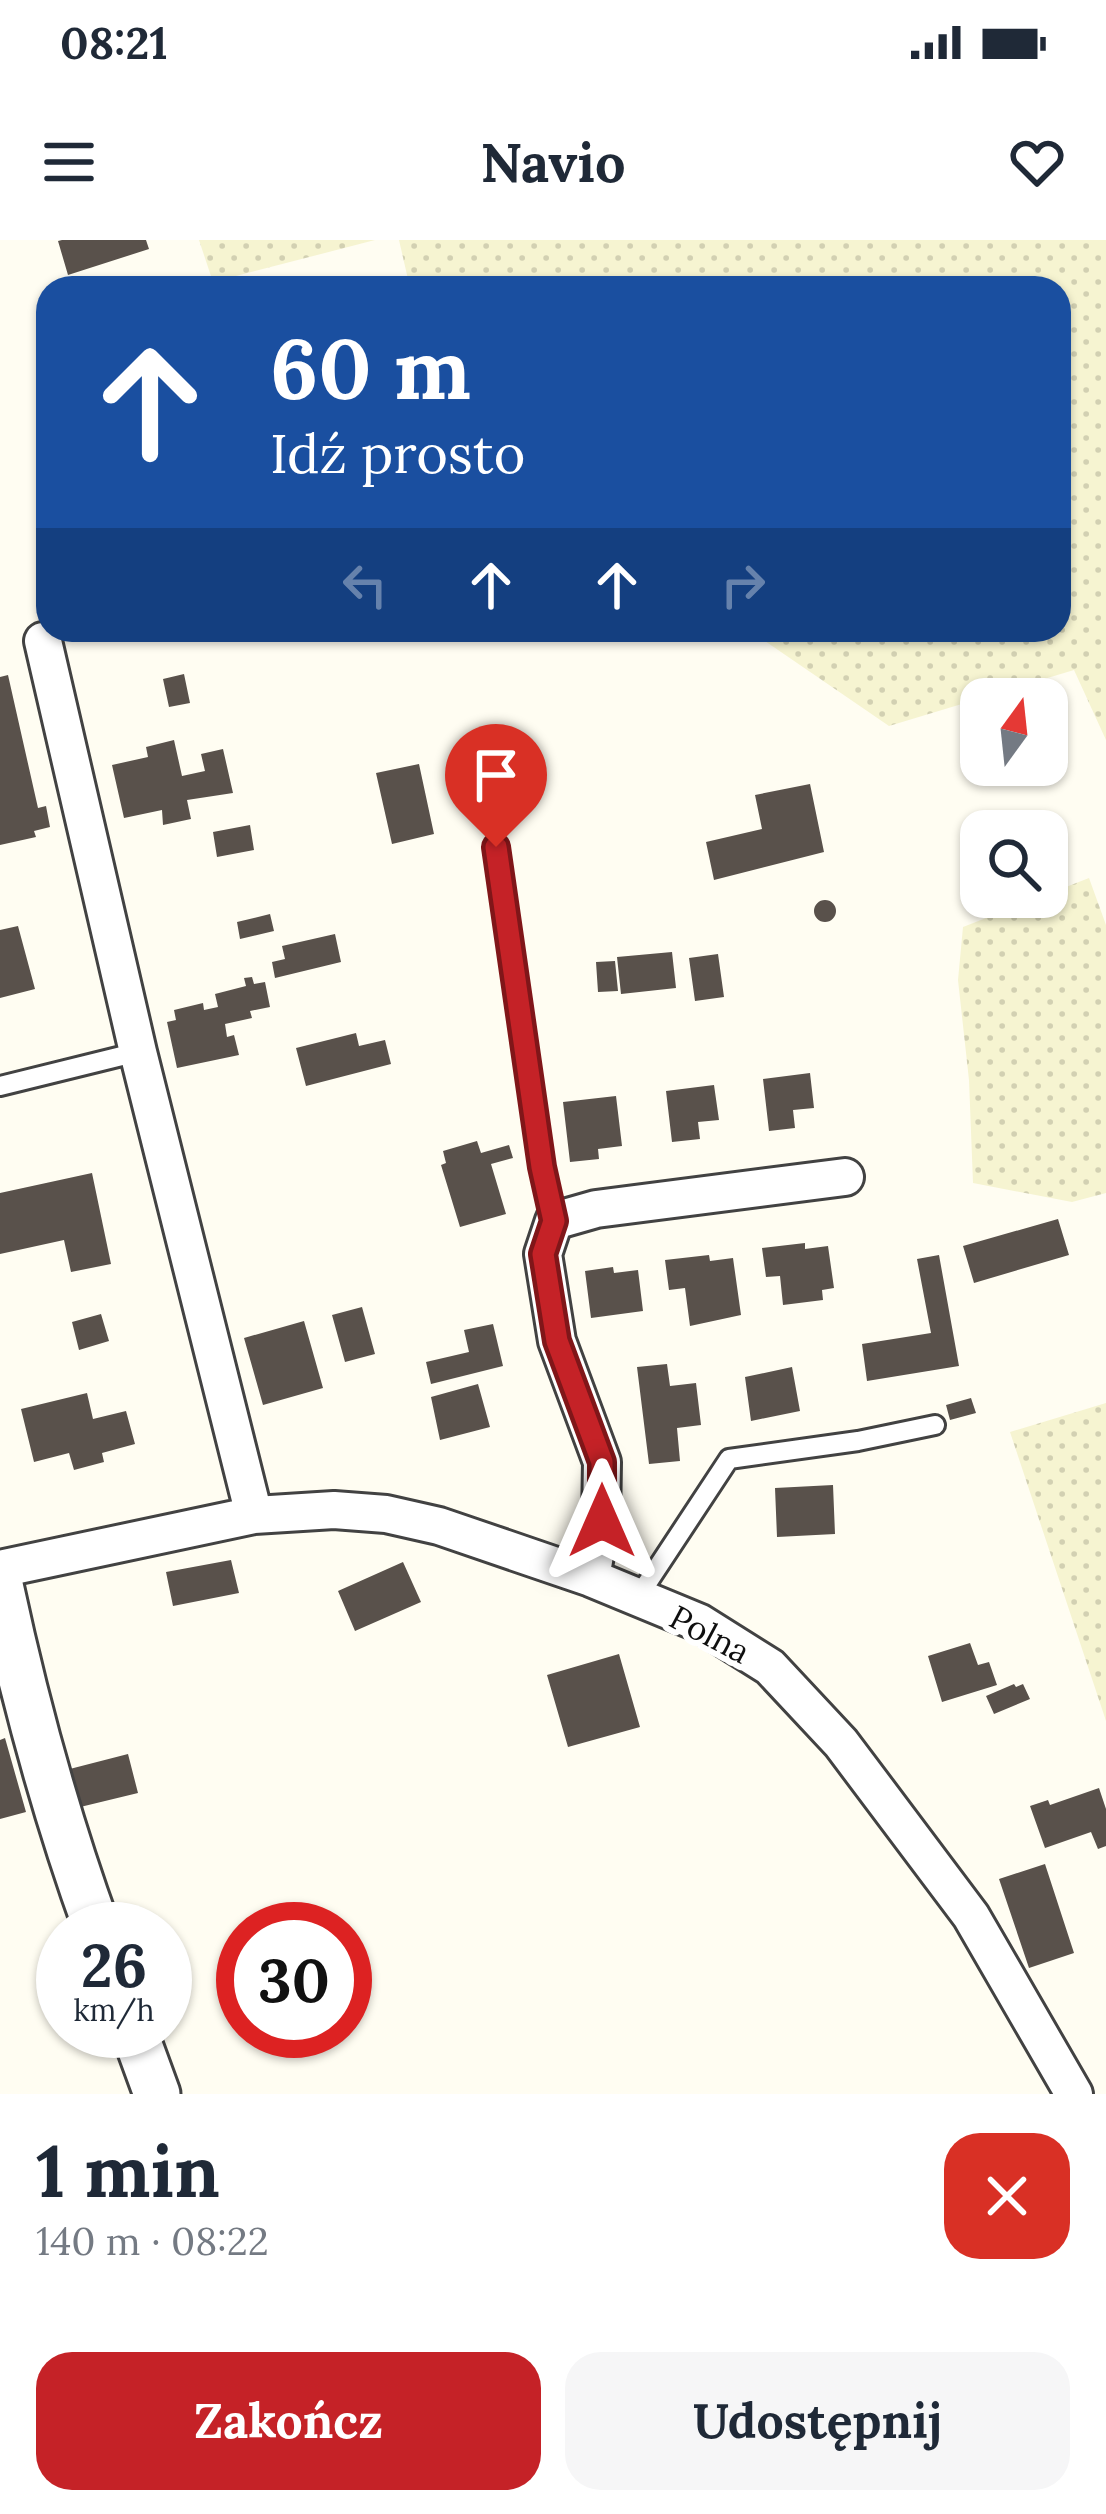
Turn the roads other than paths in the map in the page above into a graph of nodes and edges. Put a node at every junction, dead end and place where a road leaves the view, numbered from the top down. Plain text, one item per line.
1 (43, 642) edge
2 (496, 847) dead end
3 (139, 1052) junction
4 (0, 1086) edge
5 (845, 1177) dead end
6 (554, 1221) junction
7 (934, 1425) dead end
8 (254, 1515) junction
9 (591, 1577) junction
10 (1, 1588) edge
11 (638, 1597) junction
12 (87, 1902) edge
13 (144, 2058) edge
14 (158, 2094) edge
15 (1074, 2094) edge

1 - 3 street
2 - 6 lane
3 - 4 lane
3 - 8 street
5 - 6 street
6 - 9 street
7 - 11 lane
8 - 9 street, Polna
8 - 10 street, Polna
9 - 11 street, Polna
10 - 12 street
11 - 15 street, Polna
13 - 14 street

